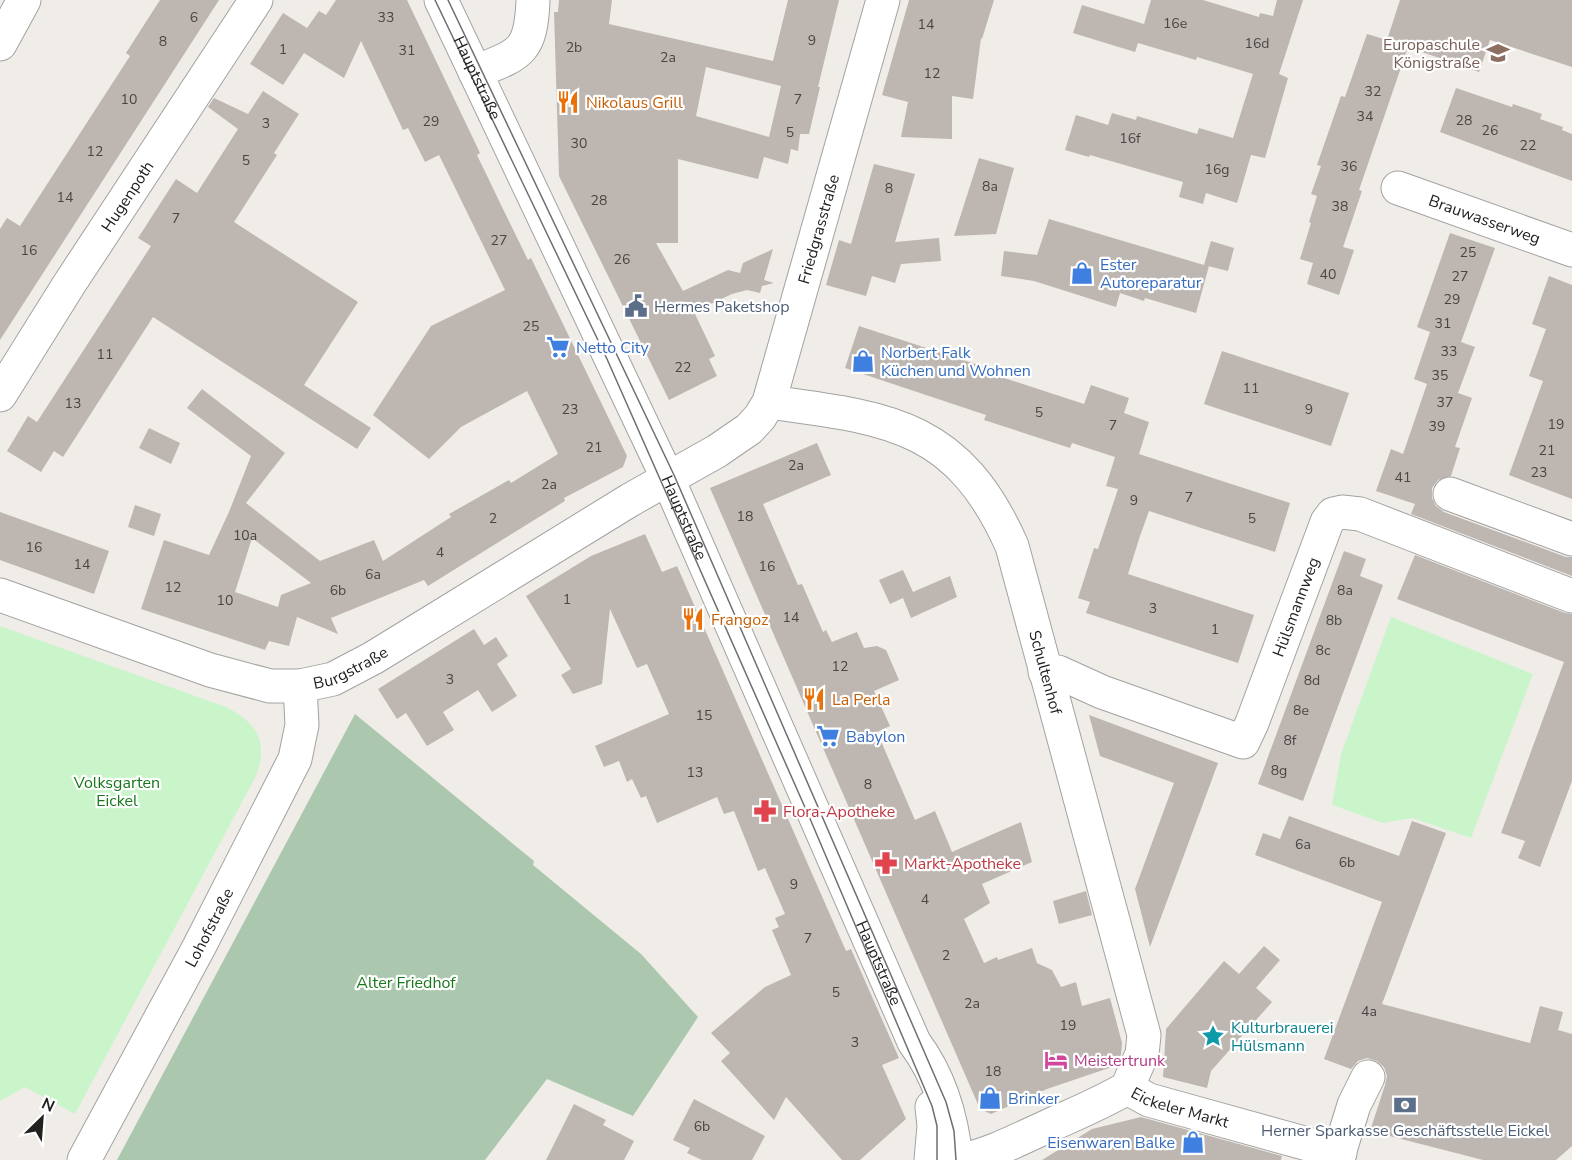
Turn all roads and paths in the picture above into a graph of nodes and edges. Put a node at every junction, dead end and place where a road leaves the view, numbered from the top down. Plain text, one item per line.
1 (24, 0) edge
2 (256, 0) edge
3 (441, 0) edge
4 (533, 0) edge
5 (883, 0) edge
6 (0, 44) edge
7 (475, 72) junction
8 (1398, 188) dead end
9 (1572, 249) edge
10 (0, 395) edge
11 (769, 402) junction
12 (668, 479) junction
13 (1450, 494) dead end
14 (1572, 539) edge
15 (0, 595) edge
16 (1572, 596) edge
17 (1045, 672) junction
18 (300, 686) junction
19 (914, 1042) junction
20 (1368, 1077) dead end
21 (1127, 1088) junction
22 (1338, 1157) edge
23 (84, 1160) edge
24 (931, 1160) edge
25 (956, 1160) edge
26 (962, 1160) edge

1 - 6 street
2 - 10 street, Hugenpoth
3 - 7 street, Hauptstraße
4 - 7 street
5 - 11 street, Friedgrasstraße
7 - 12 street, Hauptstraße
8 - 9 street, Brauwasserweg
11 - 12 street, Friedgrasstraße
11 - 17 street, Schultenhof
12 - 18 street, Burgstraße
12 - 19 street, Hauptstraße
13 - 14 street
15 - 18 street, Burgstraße
16 - 17 street, Hülsmannweg
17 - 21 street, Schultenhof
18 - 23 street, Lohofstraße
19 - 24 street, Hauptstraße
19 - 25 street, Hauptstraße
20 - 22 street, Eickeler Markt
21 - 22 street, Eickeler Markt
21 - 26 street, Eickeler Markt

